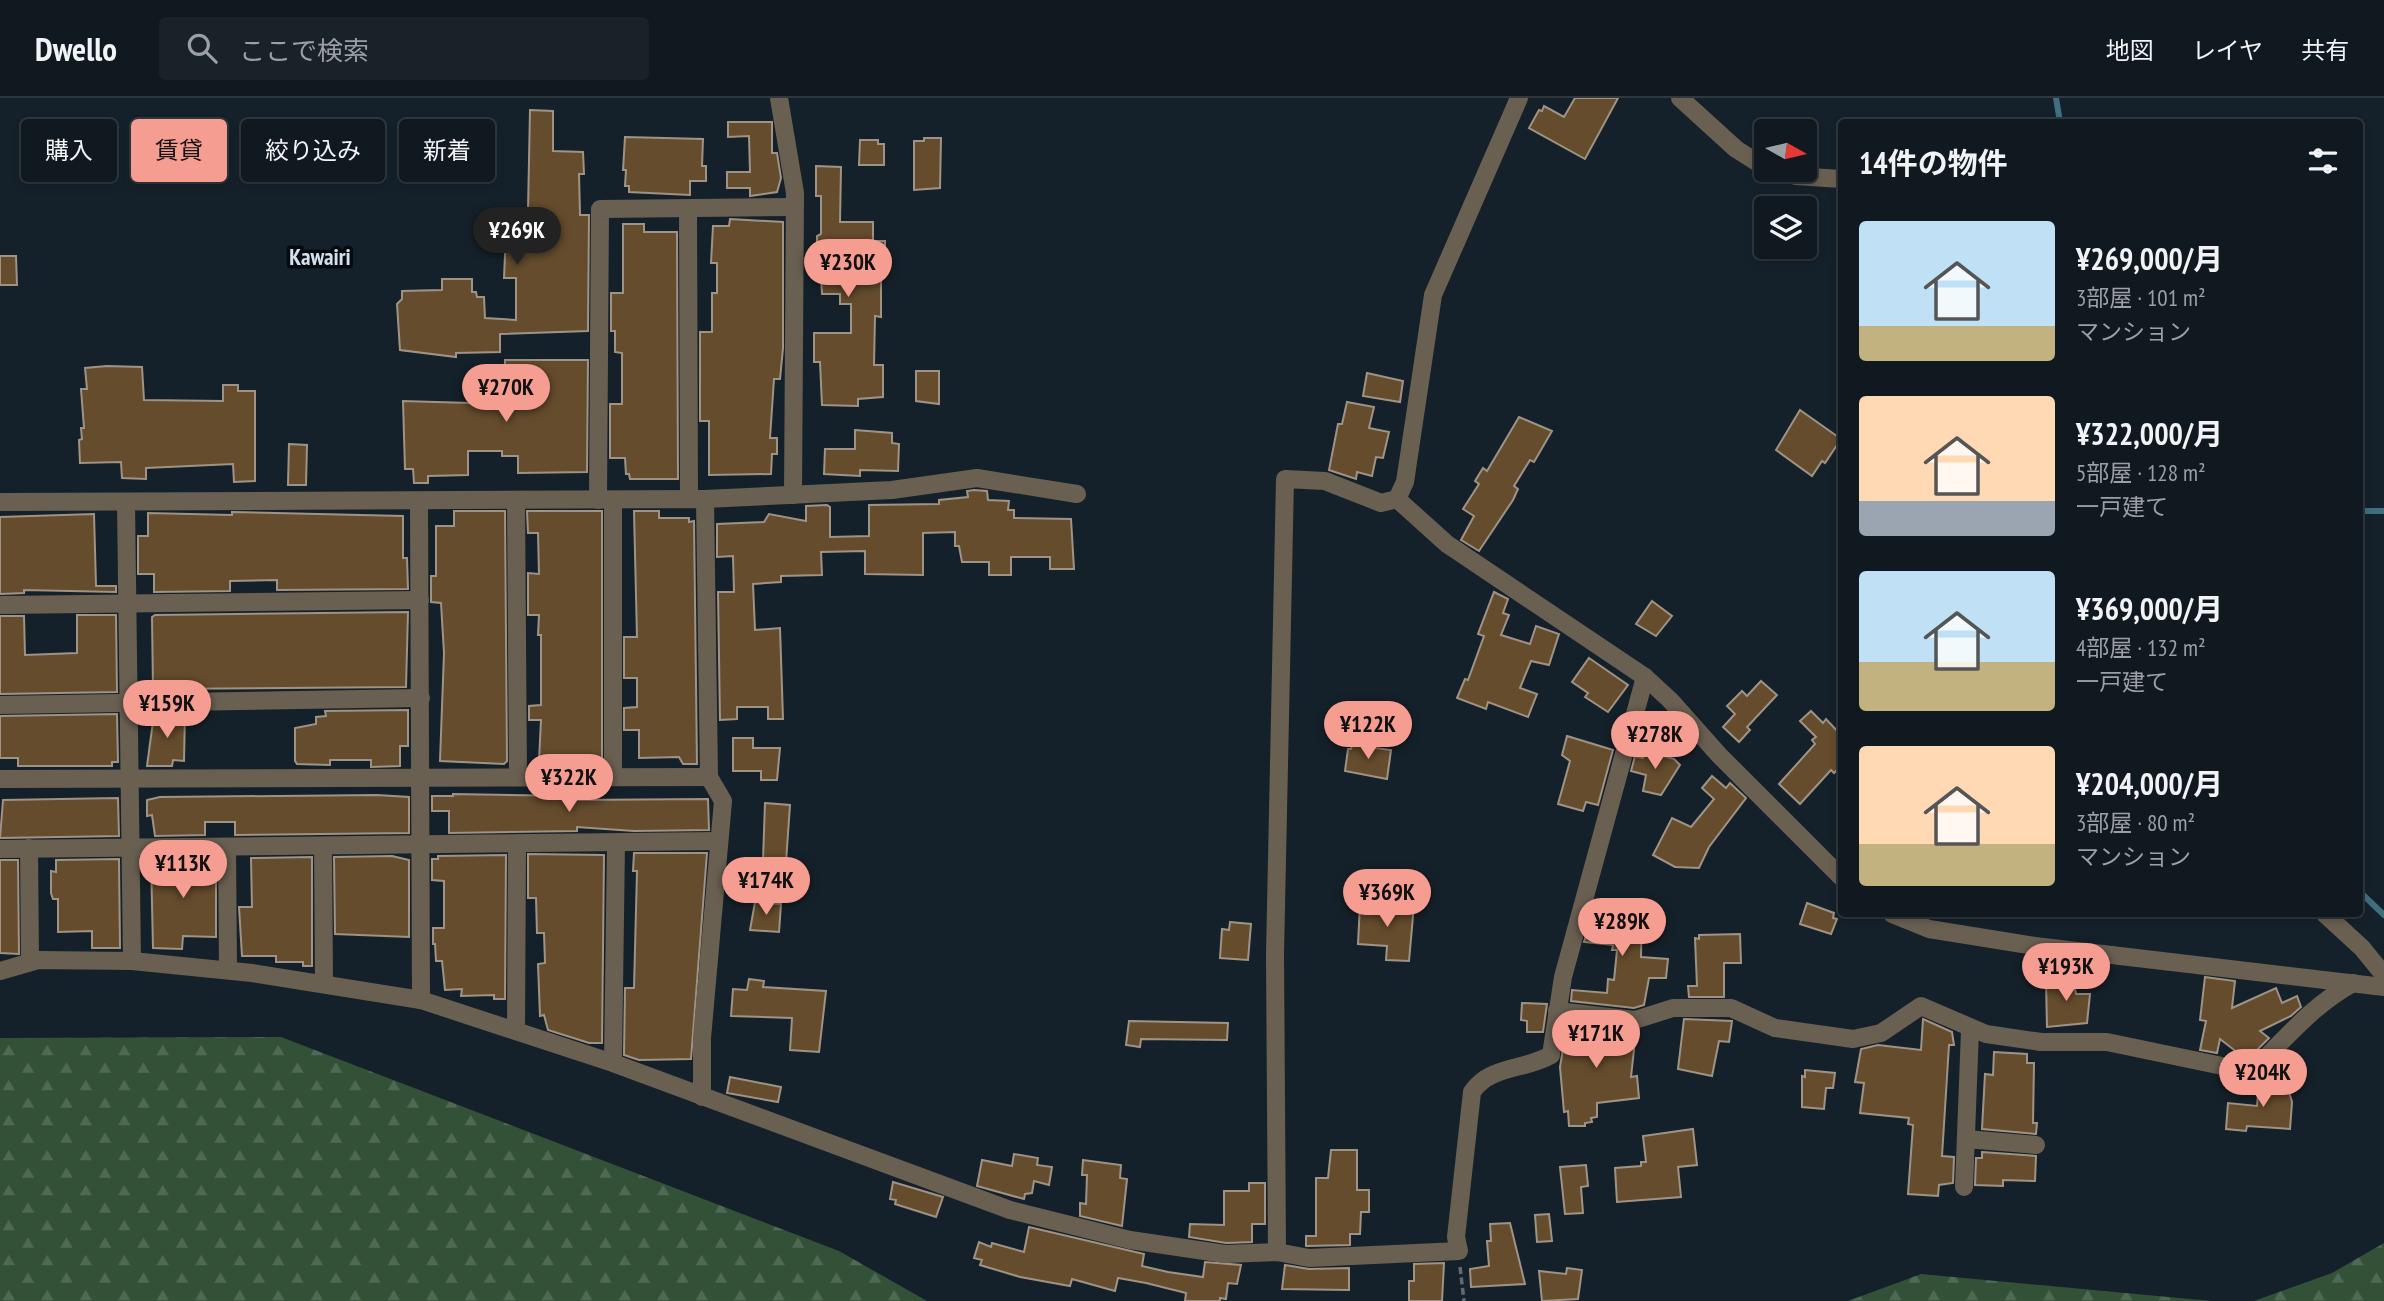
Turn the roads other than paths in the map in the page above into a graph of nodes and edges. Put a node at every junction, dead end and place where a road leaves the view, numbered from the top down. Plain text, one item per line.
1 (779, 98) edge
2 (1519, 98) edge
3 (1680, 98) edge
4 (1754, 160) edge
5 (1817, 177) edge
6 (1838, 179) edge
7 (793, 208) junction
8 (688, 209) junction
9 (1077, 494) dead end
10 (793, 495) junction
11 (697, 499) junction
12 (1397, 499) junction
13 (605, 500) junction
14 (516, 501) junction
15 (0, 502) edge
16 (419, 502) junction
17 (126, 504) junction
18 (420, 600) junction
19 (128, 603) junction
20 (0, 604) edge
21 (1644, 677) junction
22 (421, 698) junction
23 (129, 703) junction
24 (0, 705) edge
25 (422, 777) junction
26 (519, 777) junction
27 (614, 777) junction
28 (709, 777) junction
29 (130, 778) junction
30 (0, 779) edge
31 (719, 841) junction
32 (616, 842) junction
33 (517, 844) junction
34 (421, 845) junction
35 (323, 846) junction
36 (227, 847) junction
37 (29, 848) junction
38 (130, 848) junction
39 (0, 849) edge
40 (1838, 874) edge
41 (1898, 917) edge
42 (2328, 917) edge
43 (132, 961) junction
44 (30, 962) junction
45 (228, 970) junction
46 (0, 971) edge
47 (2384, 975) edge
48 (2353, 983) junction
49 (324, 984) junction
50 (2384, 986) edge
51 (421, 1000) junction
52 (1557, 1011) junction
53 (1970, 1030) junction
54 (516, 1031) junction
55 (613, 1063) junction
56 (702, 1097) junction
57 (1966, 1139) junction
58 (2036, 1145) dead end
59 (1964, 1187) dead end
60 (1277, 1252) junction

1 - 7 street
2 - 12 street
3 - 4 street
5 - 6 street
7 - 8 street
7 - 10 street
8 - 11 street
8 - 13 street
9 - 10 street
10 - 11 street
11 - 13 street
11 - 28 street
12 - 21 street
12 - 60 street
13 - 14 street
13 - 27 street
14 - 16 street
14 - 26 street
15 - 17 street
16 - 17 street
16 - 18 street
17 - 19 street
18 - 19 street
18 - 22 street
19 - 20 street
19 - 23 street
21 - 40 street
21 - 52 street
22 - 23 street
22 - 25 street
23 - 24 street
23 - 29 street
25 - 26 street
25 - 29 street
25 - 34 street
26 - 27 street
27 - 28 street
28 - 31 street
29 - 30 street
29 - 38 street
31 - 32 street
31 - 56 street
32 - 33 street
32 - 55 street
33 - 34 street
33 - 54 street
34 - 35 street
34 - 51 street
35 - 36 street
35 - 49 street
36 - 38 street
36 - 45 street
37 - 38 street
37 - 39 street
37 - 44 street
38 - 43 street
41 - 48 street
42 - 47 street
43 - 44 street
43 - 45 street
44 - 46 street
45 - 49 street
48 - 50 street
48 - 53 street
49 - 51 street
51 - 54 street
52 - 53 street
52 - 60 street
53 - 57 street
54 - 55 street
55 - 56 street
56 - 60 street
57 - 58 street
57 - 59 street

